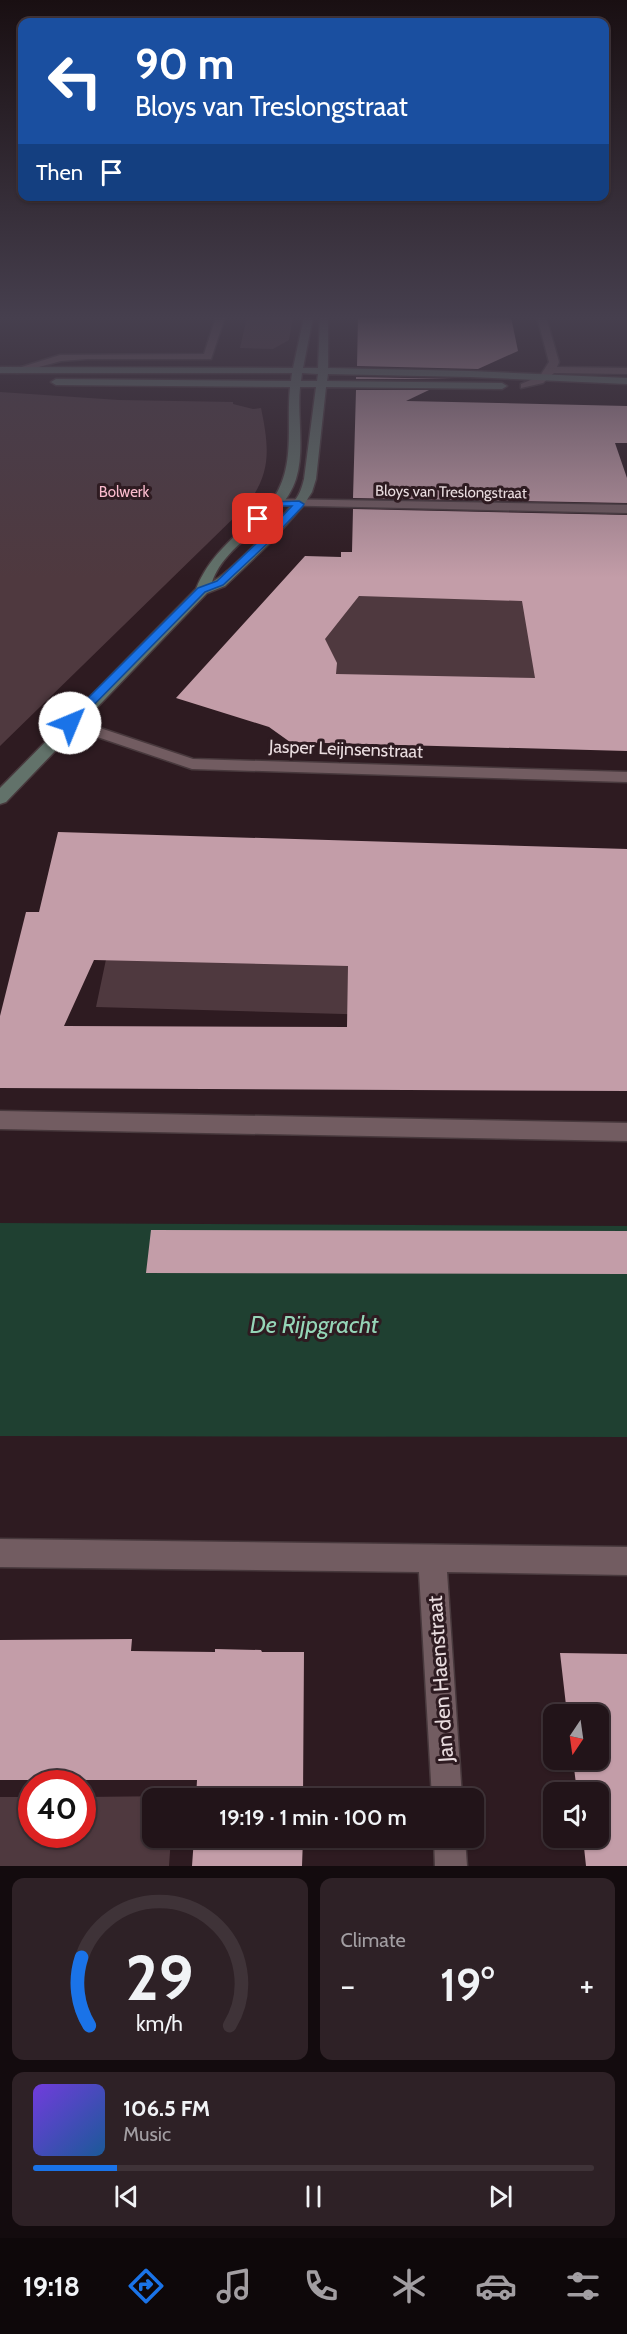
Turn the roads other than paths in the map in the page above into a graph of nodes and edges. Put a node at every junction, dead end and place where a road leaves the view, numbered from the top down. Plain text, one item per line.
1 (295, 404) edge
2 (319, 404) edge
3 (274, 503) junction
4 (299, 504) junction
5 (627, 509) edge
6 (202, 590) junction
7 (70, 723) junction
8 (627, 777) edge
9 (0, 798) edge
10 (0, 1120) edge
11 (627, 1131) edge
12 (0, 1553) edge
13 (432, 1559) junction
14 (627, 1561) edge
15 (446, 1788) edge
16 (450, 1848) edge
17 (451, 1866) edge

1 - 3 street
2 - 4 street
3 - 4 street, Bloys van Treslongstraat
3 - 6 street
4 - 5 street, Bloys van Treslongstraat
4 - 6 street
6 - 7 street
7 - 8 street, Jasper Leijnsenstraat
7 - 9 street
10 - 11 street
12 - 13 street
13 - 14 street
13 - 15 street, Jan den Haenstraat
16 - 17 street

